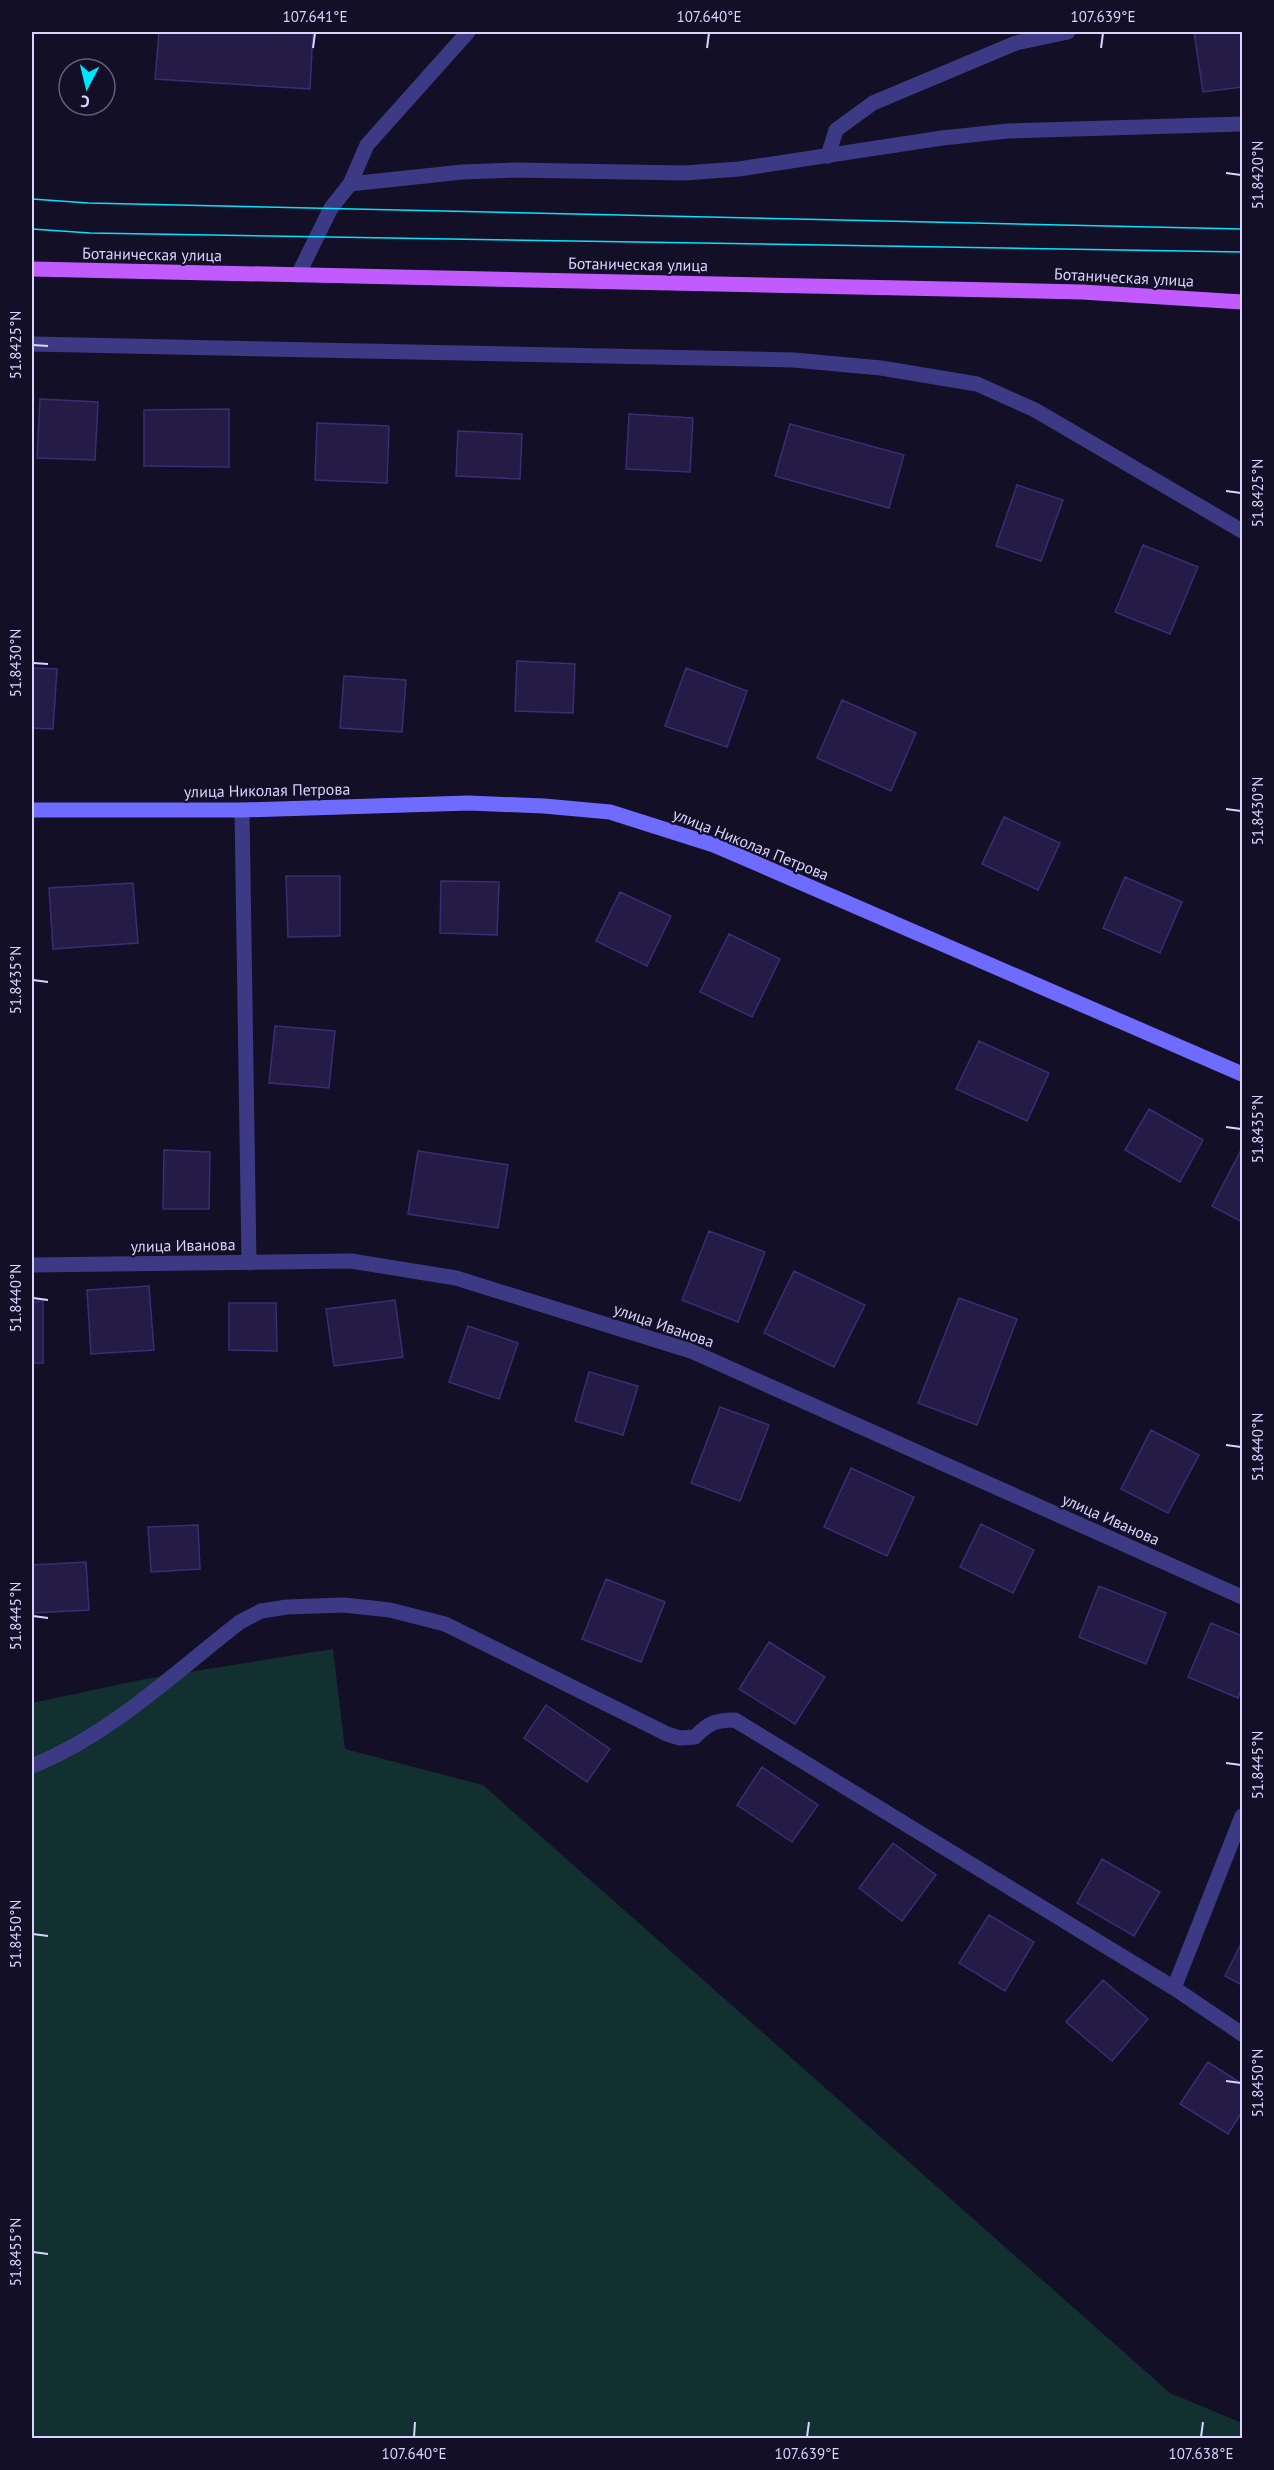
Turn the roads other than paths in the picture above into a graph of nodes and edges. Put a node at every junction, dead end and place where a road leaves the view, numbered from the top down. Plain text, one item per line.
1 (468, 32) edge
2 (1068, 32) edge
3 (1242, 124) edge
4 (828, 156) junction
5 (350, 184) junction
6 (32, 269) edge
7 (298, 276) junction
8 (1242, 302) edge
9 (32, 344) edge
10 (1242, 531) edge
11 (32, 810) edge
12 (242, 810) junction
13 (1242, 1074) edge
14 (249, 1263) junction
15 (32, 1265) edge
16 (1242, 1597) edge
17 (32, 1766) edge
18 (1242, 1816) edge
19 (1174, 1988) junction
20 (1242, 2034) edge

1 - 5 street
2 - 4 street
3 - 4 street
4 - 5 street
5 - 7 street
6 - 7 main road, Ботаническая улица
7 - 8 main road, Ботаническая улица
9 - 10 street
11 - 12 main road, улица Николая Петрова
12 - 13 main road, улица Николая Петрова
12 - 14 street
14 - 15 street, улица Иванова
14 - 16 street, улица Иванова
17 - 19 street
18 - 19 street
19 - 20 street

